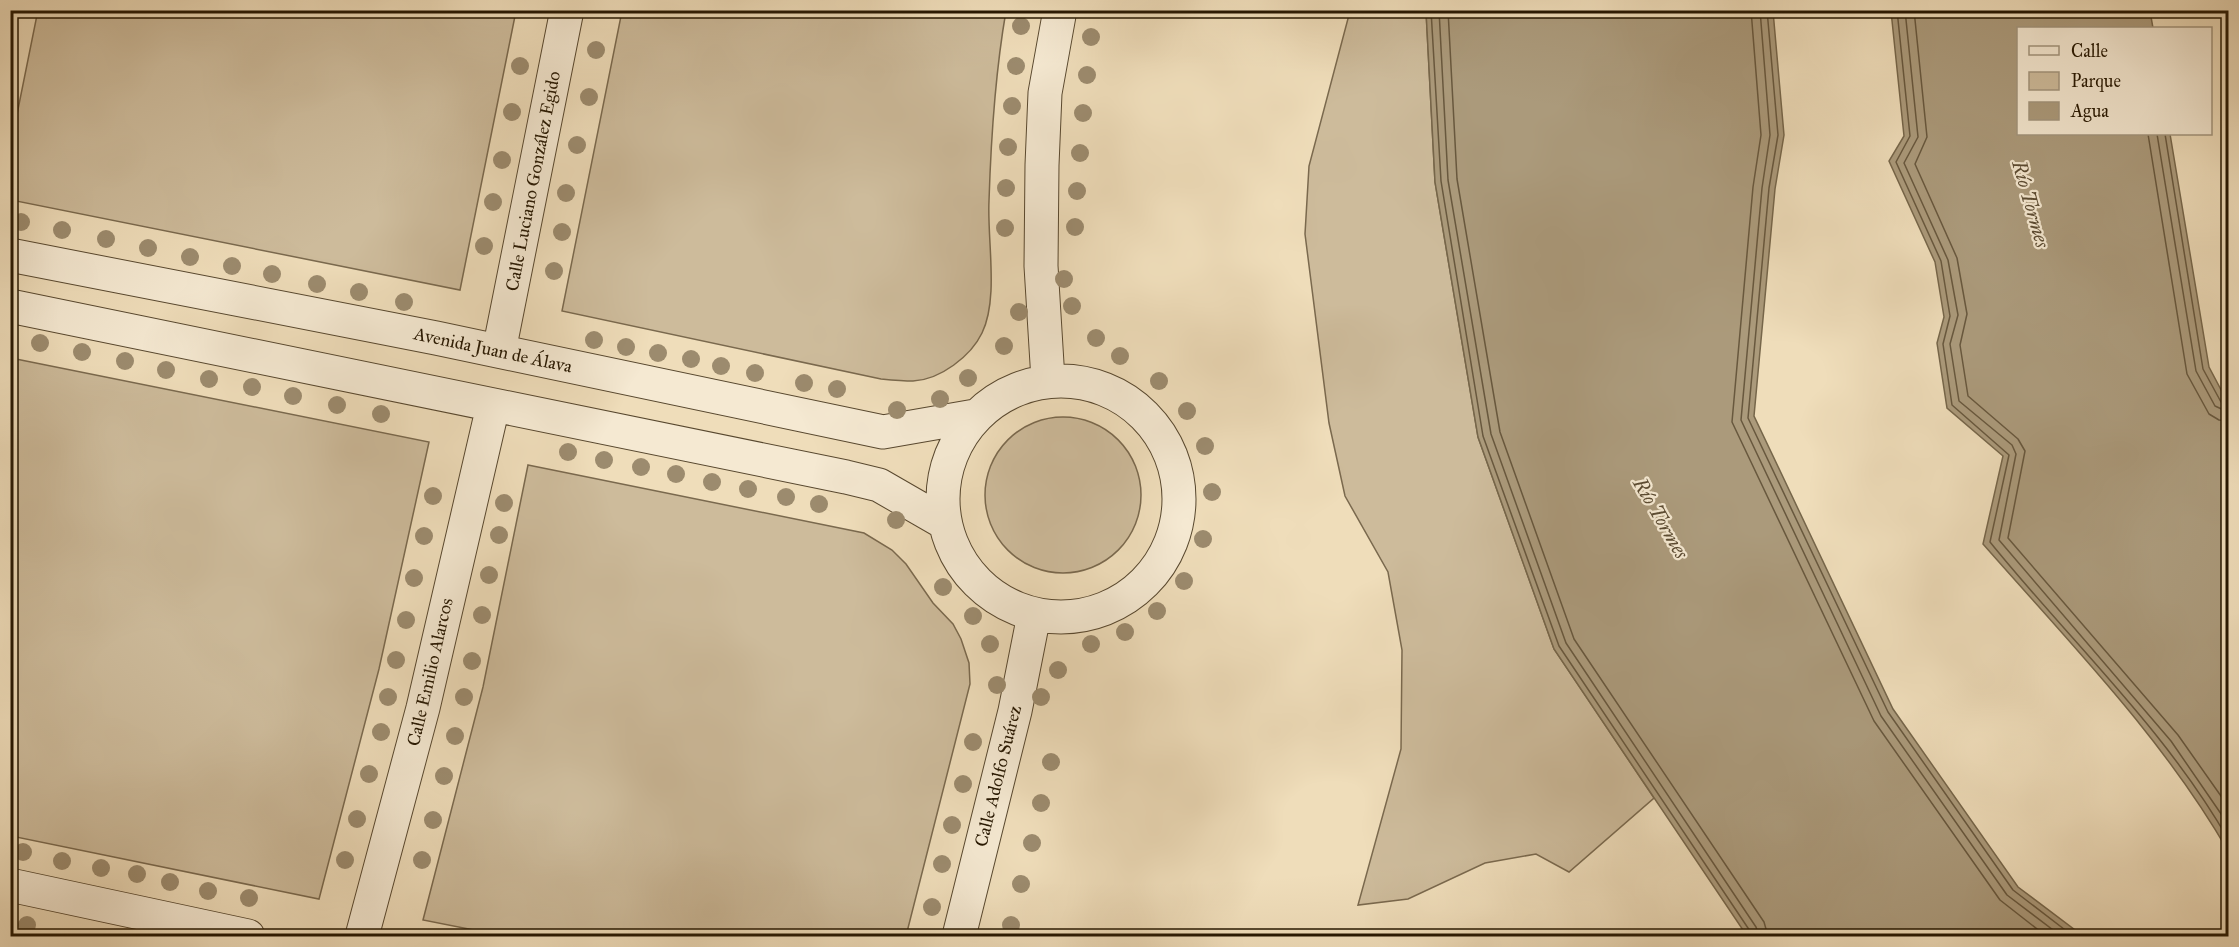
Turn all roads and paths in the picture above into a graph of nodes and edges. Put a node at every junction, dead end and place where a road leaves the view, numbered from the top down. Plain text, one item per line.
1 (567, 10) edge
2 (1060, 10) edge
3 (10, 255) edge
4 (10, 306) edge
5 (499, 351) junction
6 (1048, 380) junction
7 (493, 406) junction
8 (975, 416) junction
9 (945, 523) junction
10 (1034, 615) junction
11 (10, 885) edge
12 (248, 936) edge
13 (362, 936) edge
14 (959, 936) edge

1 - 5 street, Calle Luciano González Egido
2 - 6 street
3 - 5 street, Avenida Juan de Álava
4 - 7 street
5 - 8 street, Avenida Juan de Álava
6 - 8 street
6 - 10 street
7 - 9 street
7 - 13 street, Calle Emilio Alarcos
8 - 9 street
9 - 10 street
10 - 14 street, Calle Adolfo Suárez
11 - 12 street

